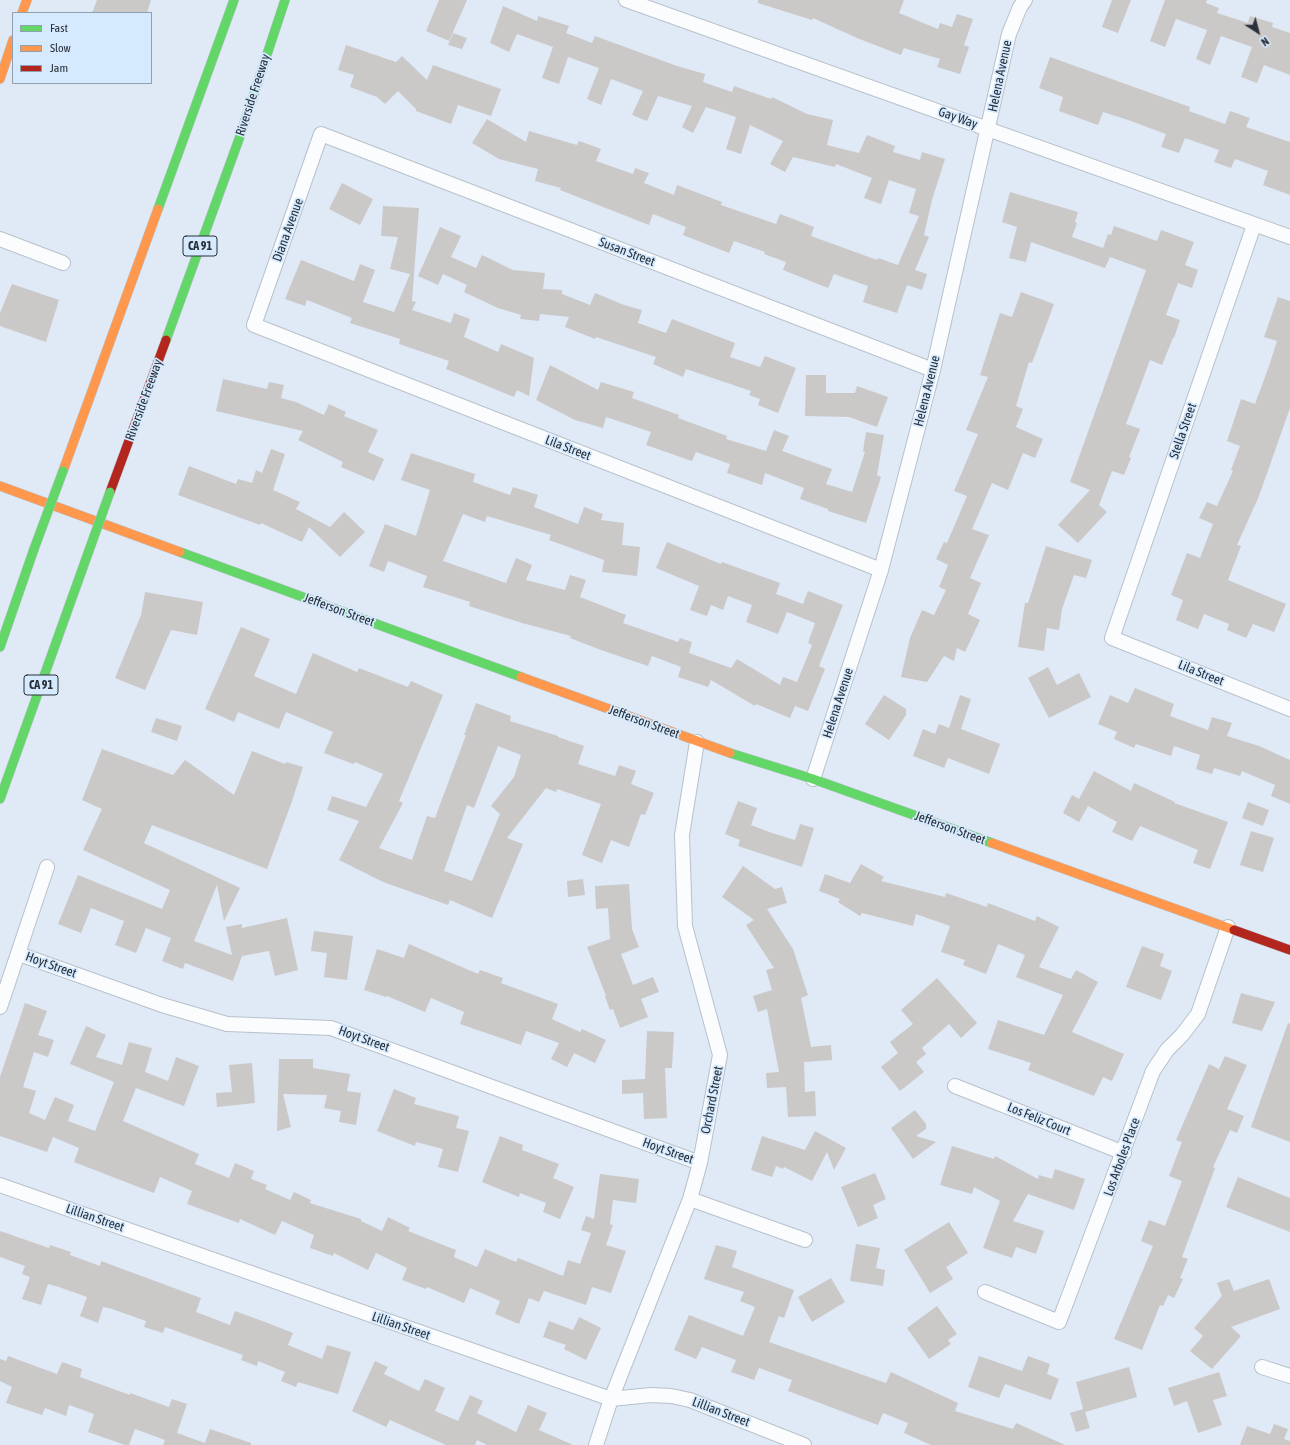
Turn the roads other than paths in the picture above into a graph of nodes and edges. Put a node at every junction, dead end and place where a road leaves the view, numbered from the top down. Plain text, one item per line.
1 (27, 0) edge
2 (234, 0) edge
3 (285, 0) edge
4 (626, 0) edge
5 (1025, 0) edge
6 (22, 12) edge
7 (12, 43) edge
8 (0, 79) edge
9 (989, 129) junction
10 (321, 134) joint
11 (1254, 225) junction
12 (1290, 237) edge
13 (0, 239) edge
14 (63, 263) dead end
15 (254, 325) joint
16 (933, 370) junction
17 (0, 486) edge
18 (882, 570) junction
19 (1112, 638) joint
20 (0, 647) edge
21 (1290, 709) edge
22 (698, 742) junction
23 (813, 779) junction
24 (0, 799) edge
25 (47, 867) dead end
26 (1228, 927) junction
27 (1290, 950) edge
28 (19, 954) junction
29 (0, 1007) edge
30 (955, 1086) dead end
31 (1124, 1153) junction
32 (700, 1163) junction
33 (0, 1185) edge
34 (690, 1199) junction
35 (805, 1240) dead end
36 (985, 1292) dead end
37 (1262, 1367) dead end
38 (1290, 1376) edge
39 (611, 1399) junction
40 (596, 1445) edge
41 (804, 1445) edge

1 - 6 main road
2 - 20 main road, bridge
3 - 24 main road, Riverside Freeway / CA 91, bridge
4 - 9 street, Gay Way
5 - 9 street, Helena Avenue
7 - 8 main road
9 - 11 street, Gay Way
9 - 16 street, Helena Avenue
10 - 15 street, Diana Avenue
10 - 16 street, Susan Street
11 - 12 street, Gay Way
11 - 19 street, Stella Street
13 - 14 street
15 - 18 street, Lila Street
16 - 18 street, Helena Avenue
17 - 22 main road, Jefferson Street
18 - 23 street, Helena Avenue
19 - 21 street, Lila Street
22 - 23 main road, Jefferson Street
22 - 32 street, Orchard Street
23 - 26 main road, Jefferson Street
25 - 28 street
26 - 27 main road, Jefferson Street
26 - 31 street, Los Arboles Place
28 - 29 street
28 - 32 street, Hoyt Street
30 - 31 street, Los Feliz Court
31 - 36 street, Los Arboles Place
32 - 34 street, Orchard Street
33 - 39 street, Lillian Street
34 - 35 street
34 - 39 street, Orchard Street
37 - 38 street
39 - 40 street, Orchard Street
39 - 41 street, Lillian Street

